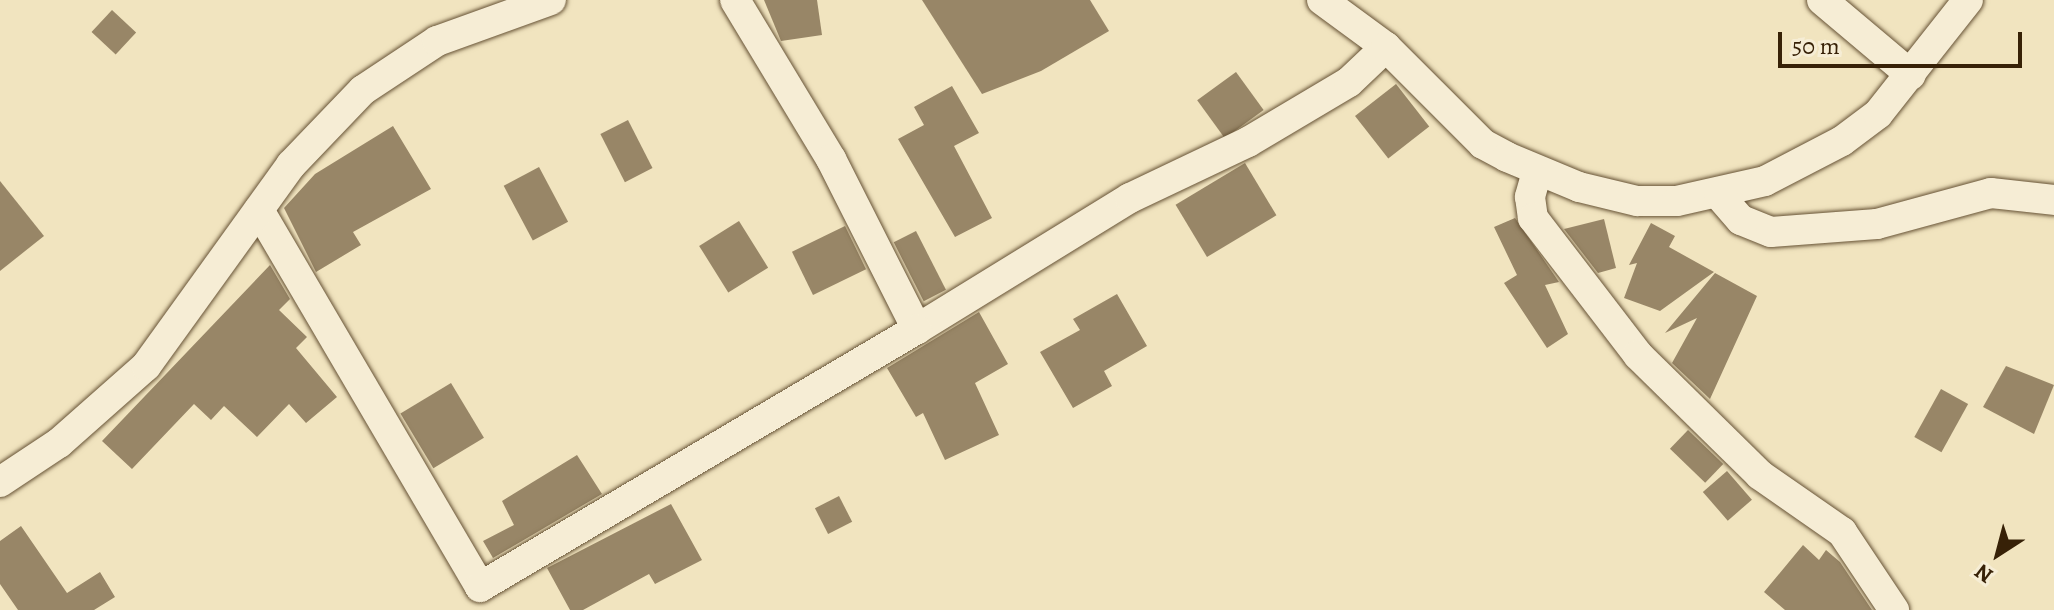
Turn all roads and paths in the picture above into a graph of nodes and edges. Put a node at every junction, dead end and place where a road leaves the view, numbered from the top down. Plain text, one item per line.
1 (551, 0) edge
2 (735, 0) edge
3 (1322, 0) edge
4 (1822, 0) edge
5 (1968, 0) edge
6 (1386, 47) junction
7 (1911, 75) junction
8 (1537, 172) junction
9 (1719, 195) junction
10 (2054, 200) edge
11 (259, 210) junction
12 (917, 329) junction
13 (0, 482) edge
14 (1894, 610) edge

1 - 11 street
2 - 12 street
3 - 6 street
4 - 7 street
5 - 7 street
6 - 8 street
6 - 12 street
7 - 9 street
8 - 9 street
8 - 14 street
9 - 10 street
11 - 12 street
11 - 13 street

